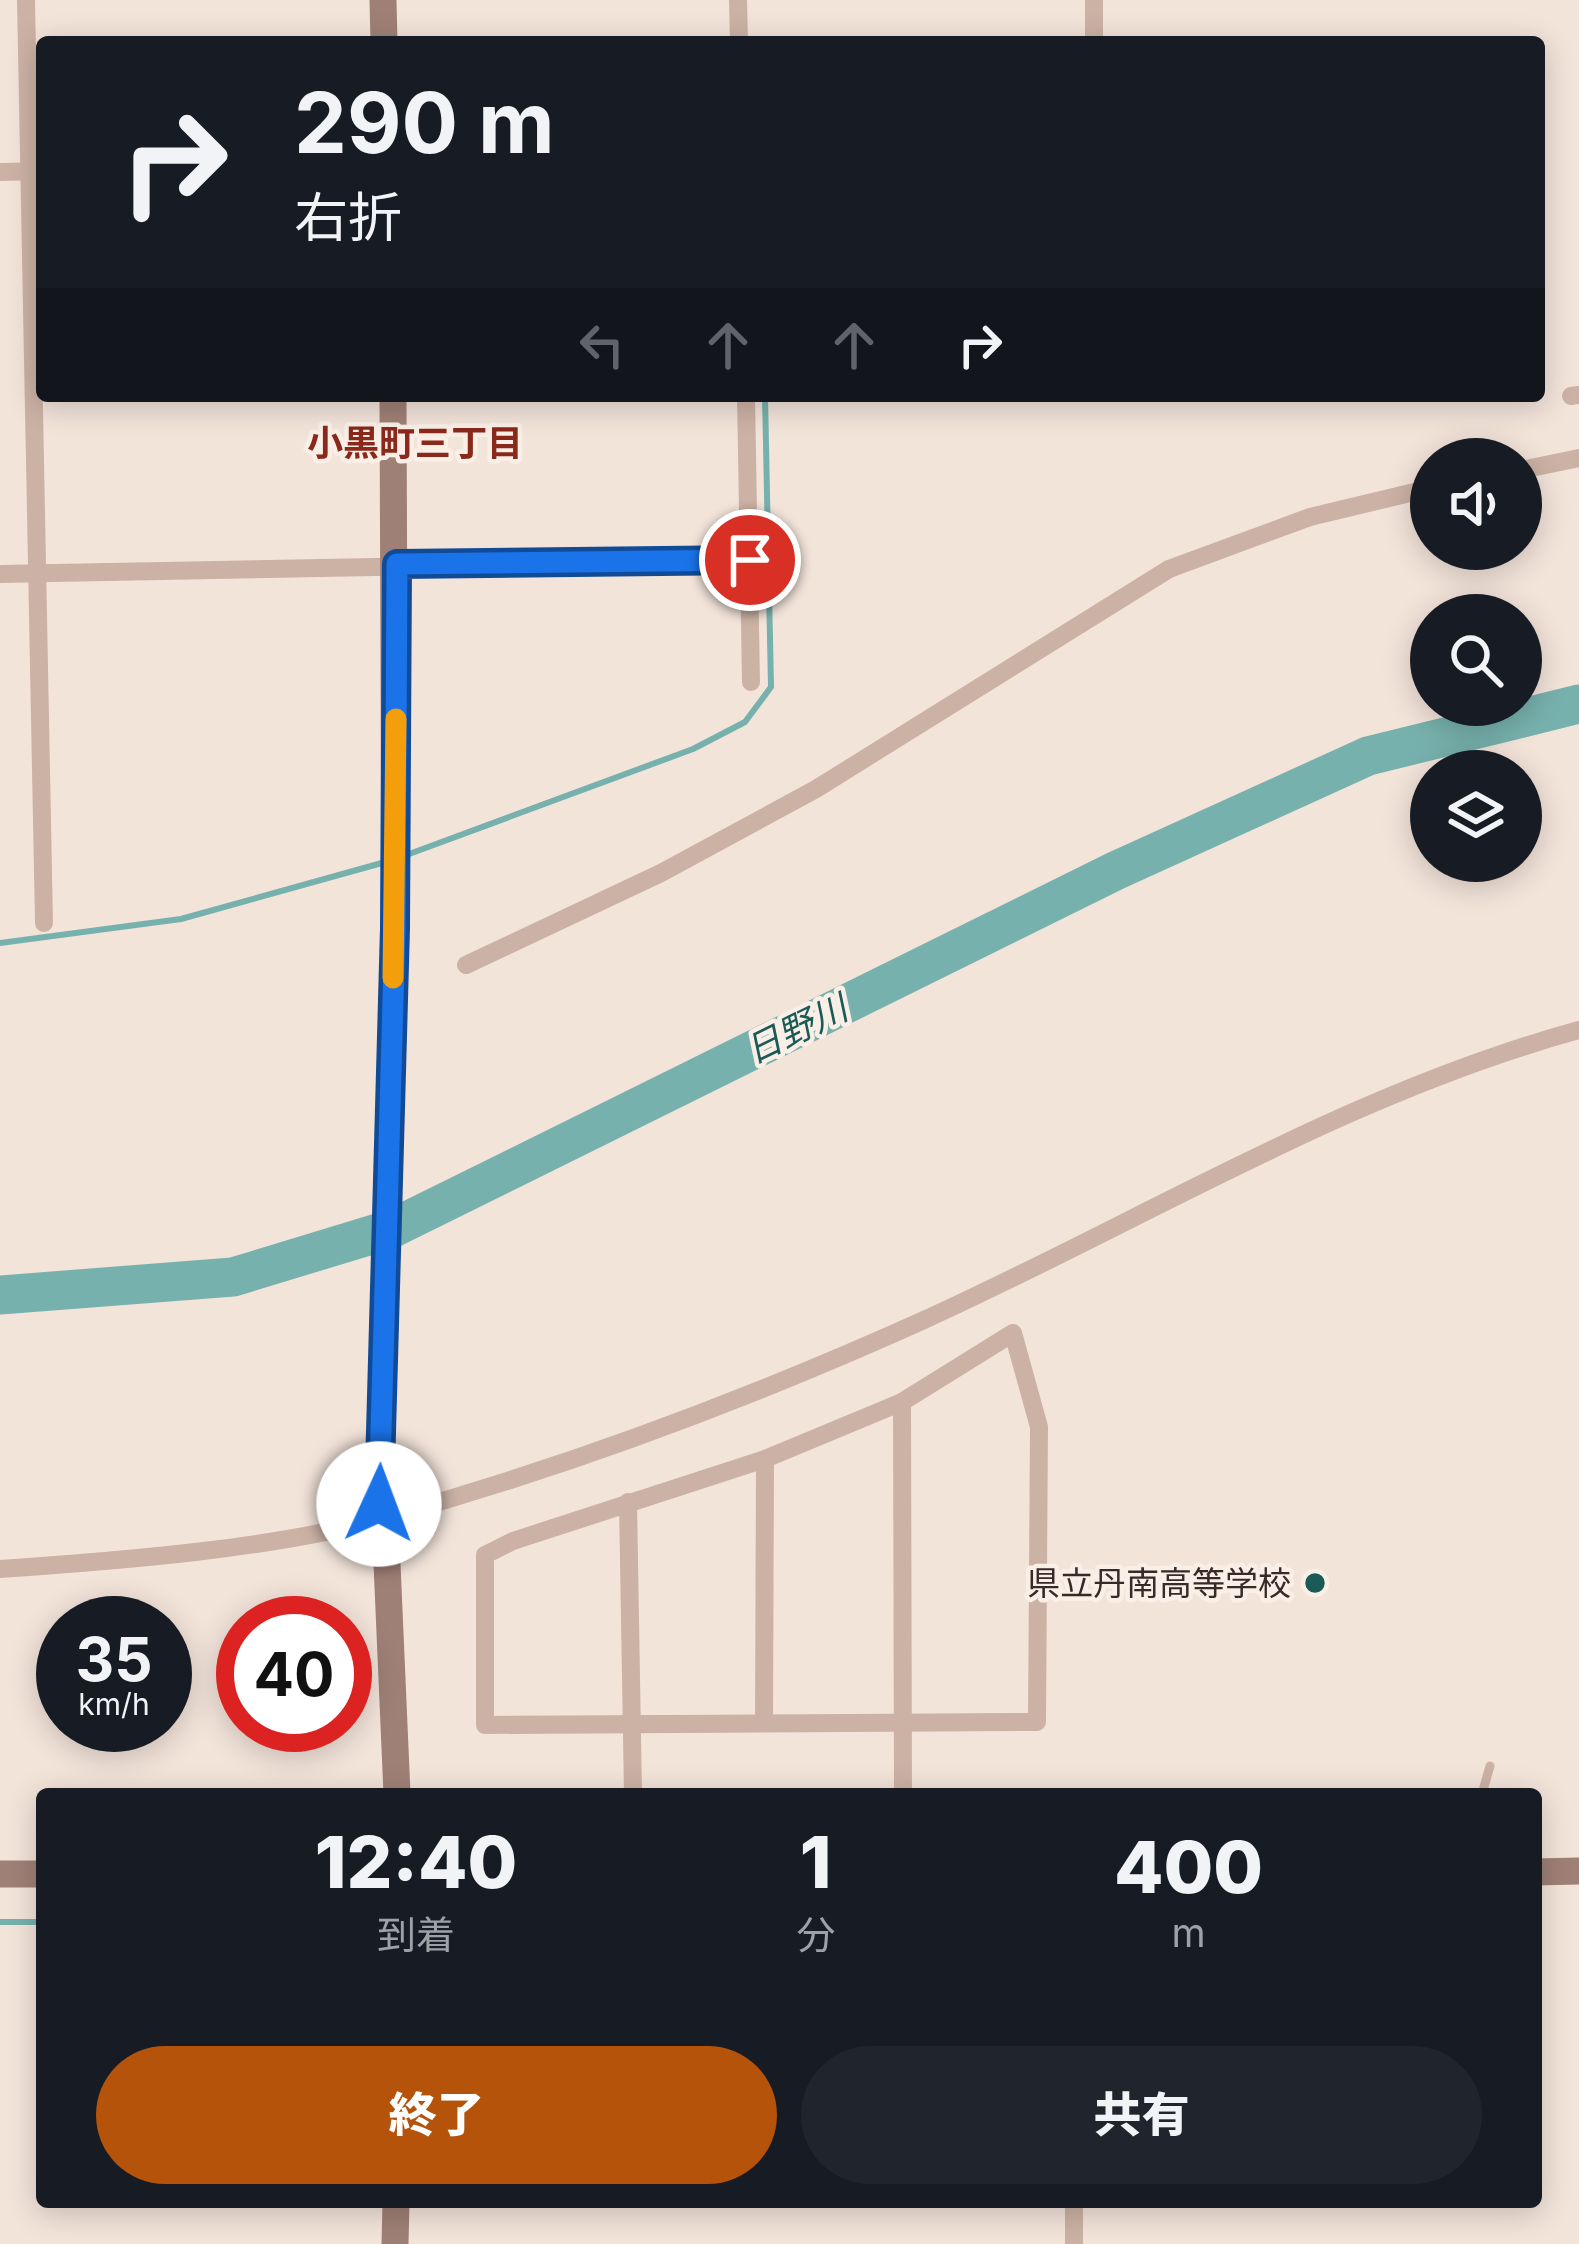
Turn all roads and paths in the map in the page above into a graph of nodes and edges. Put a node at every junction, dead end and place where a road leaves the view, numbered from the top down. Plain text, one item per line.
1 (26, 0) edge
2 (383, 0) edge
3 (738, 0) edge
4 (1094, 0) edge
5 (384, 36) edge
6 (739, 36) edge
7 (1094, 36) edge
8 (35, 171) edge
9 (0, 172) edge
10 (36, 251) edge
11 (38, 402) edge
12 (393, 402) edge
13 (746, 402) edge
14 (1579, 458) edge
15 (1542, 466) edge
16 (1410, 493) edge
17 (750, 560) junction
18 (397, 564) junction
19 (40, 573) junction
20 (0, 574) edge
21 (751, 682) dead end
22 (44, 923) dead end
23 (466, 965) dead end
24 (1579, 1030) edge
25 (902, 1402) junction
26 (765, 1460) junction
27 (628, 1502) junction
28 (382, 1511) junction
29 (0, 1569) edge
30 (903, 1722) junction
31 (764, 1723) junction
32 (632, 1724) junction
33 (1490, 1766) dead end
34 (397, 1788) edge
35 (633, 1788) edge
36 (903, 1788) edge
37 (1484, 1788) edge
38 (1579, 1871) edge
39 (1542, 1872) edge
40 (0, 1874) edge
41 (36, 1874) edge
42 (396, 2208) edge
43 (1074, 2208) edge
44 (395, 2244) edge
45 (1074, 2244) edge

1 - 8 street
2 - 5 street
3 - 6 street
4 - 7 street
8 - 9 street
8 - 10 street
11 - 19 street
12 - 18 street
13 - 17 street
14 - 15 street
16 - 23 street
17 - 18 street
17 - 21 street
18 - 19 street
18 - 28 street
19 - 20 street
19 - 22 street
24 - 28 street
25 - 26 street
25 - 30 street
25 - 30 street
26 - 27 street
26 - 31 street
27 - 32 street
27 - 32 street
28 - 29 street
28 - 34 street
30 - 31 street
30 - 36 street
31 - 32 street
32 - 35 street
33 - 37 lane
38 - 39 street
40 - 41 street
42 - 44 street
43 - 45 street

